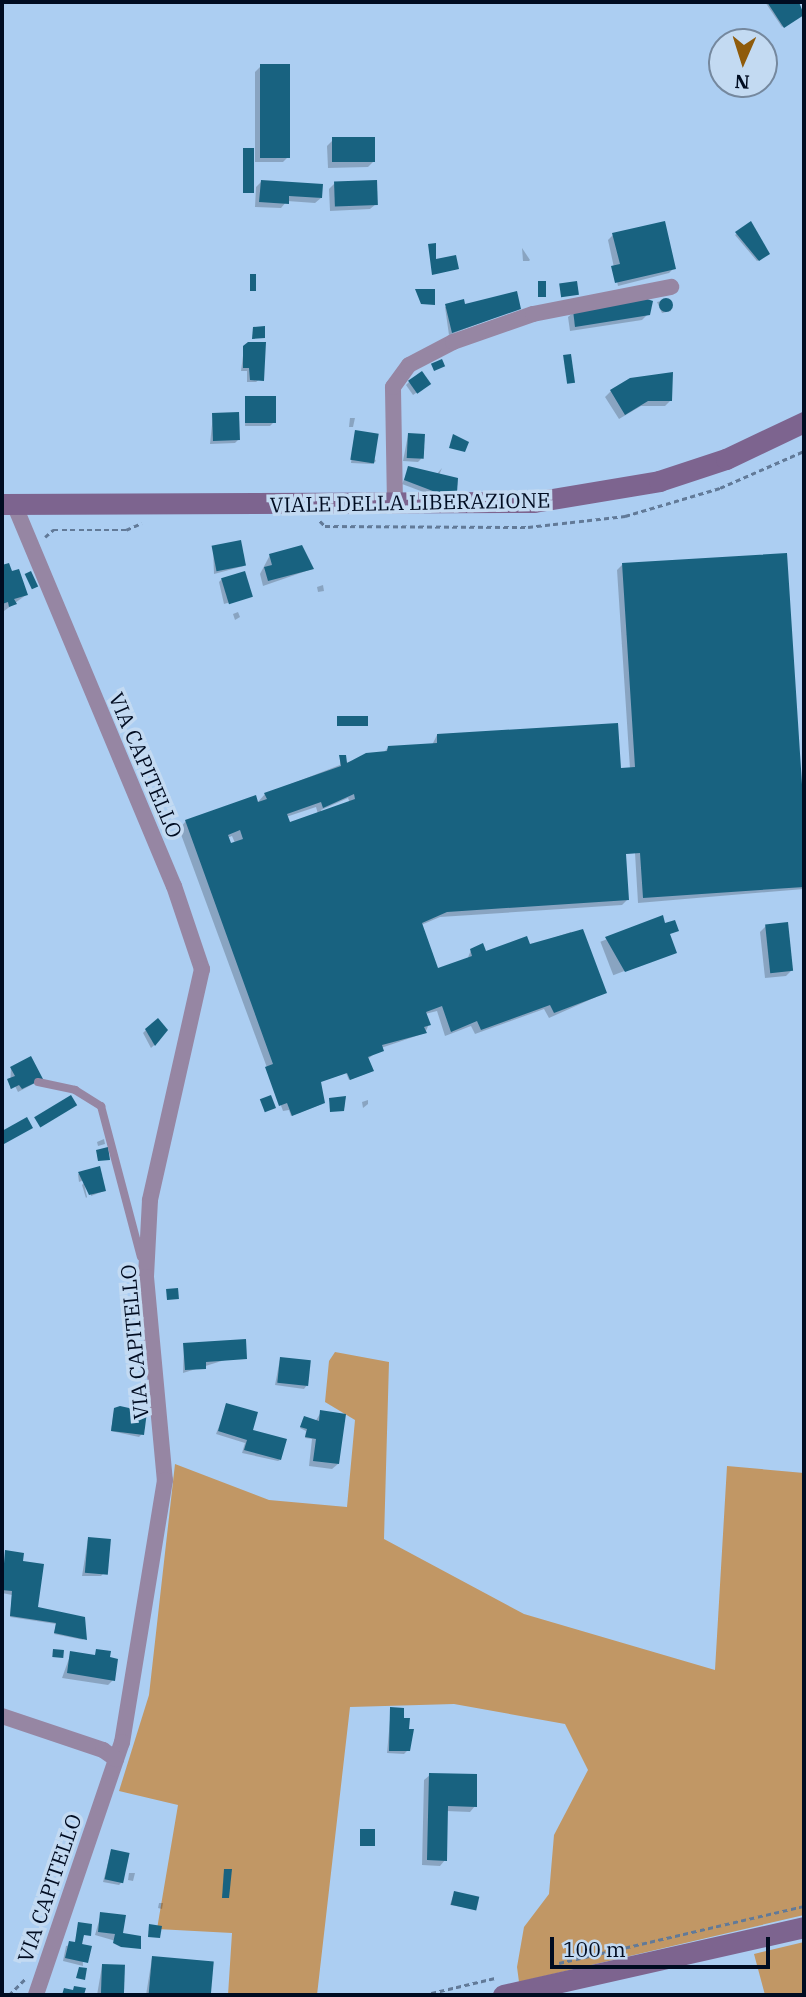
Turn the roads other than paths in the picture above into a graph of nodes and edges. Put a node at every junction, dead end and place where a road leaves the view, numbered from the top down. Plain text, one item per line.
1 (671, 287) dead end
2 (804, 422) edge
3 (8, 504) edge
4 (395, 504) junction
5 (38, 1082) dead end
6 (146, 1277) junction
7 (2, 1716) edge
8 (116, 1759) junction
9 (804, 1927) edge
10 (502, 1986) edge
11 (33, 1990) edge

1 - 4 street
2 - 4 street, VIALE DELLA LIBERAZIONE
3 - 4 street, VIALE DELLA LIBERAZIONE
3 - 6 street, VIA CAPITELLO
5 - 6 lane
6 - 8 street, VIA CAPITELLO
7 - 8 street
8 - 11 street, VIA CAPITELLO
9 - 10 street

